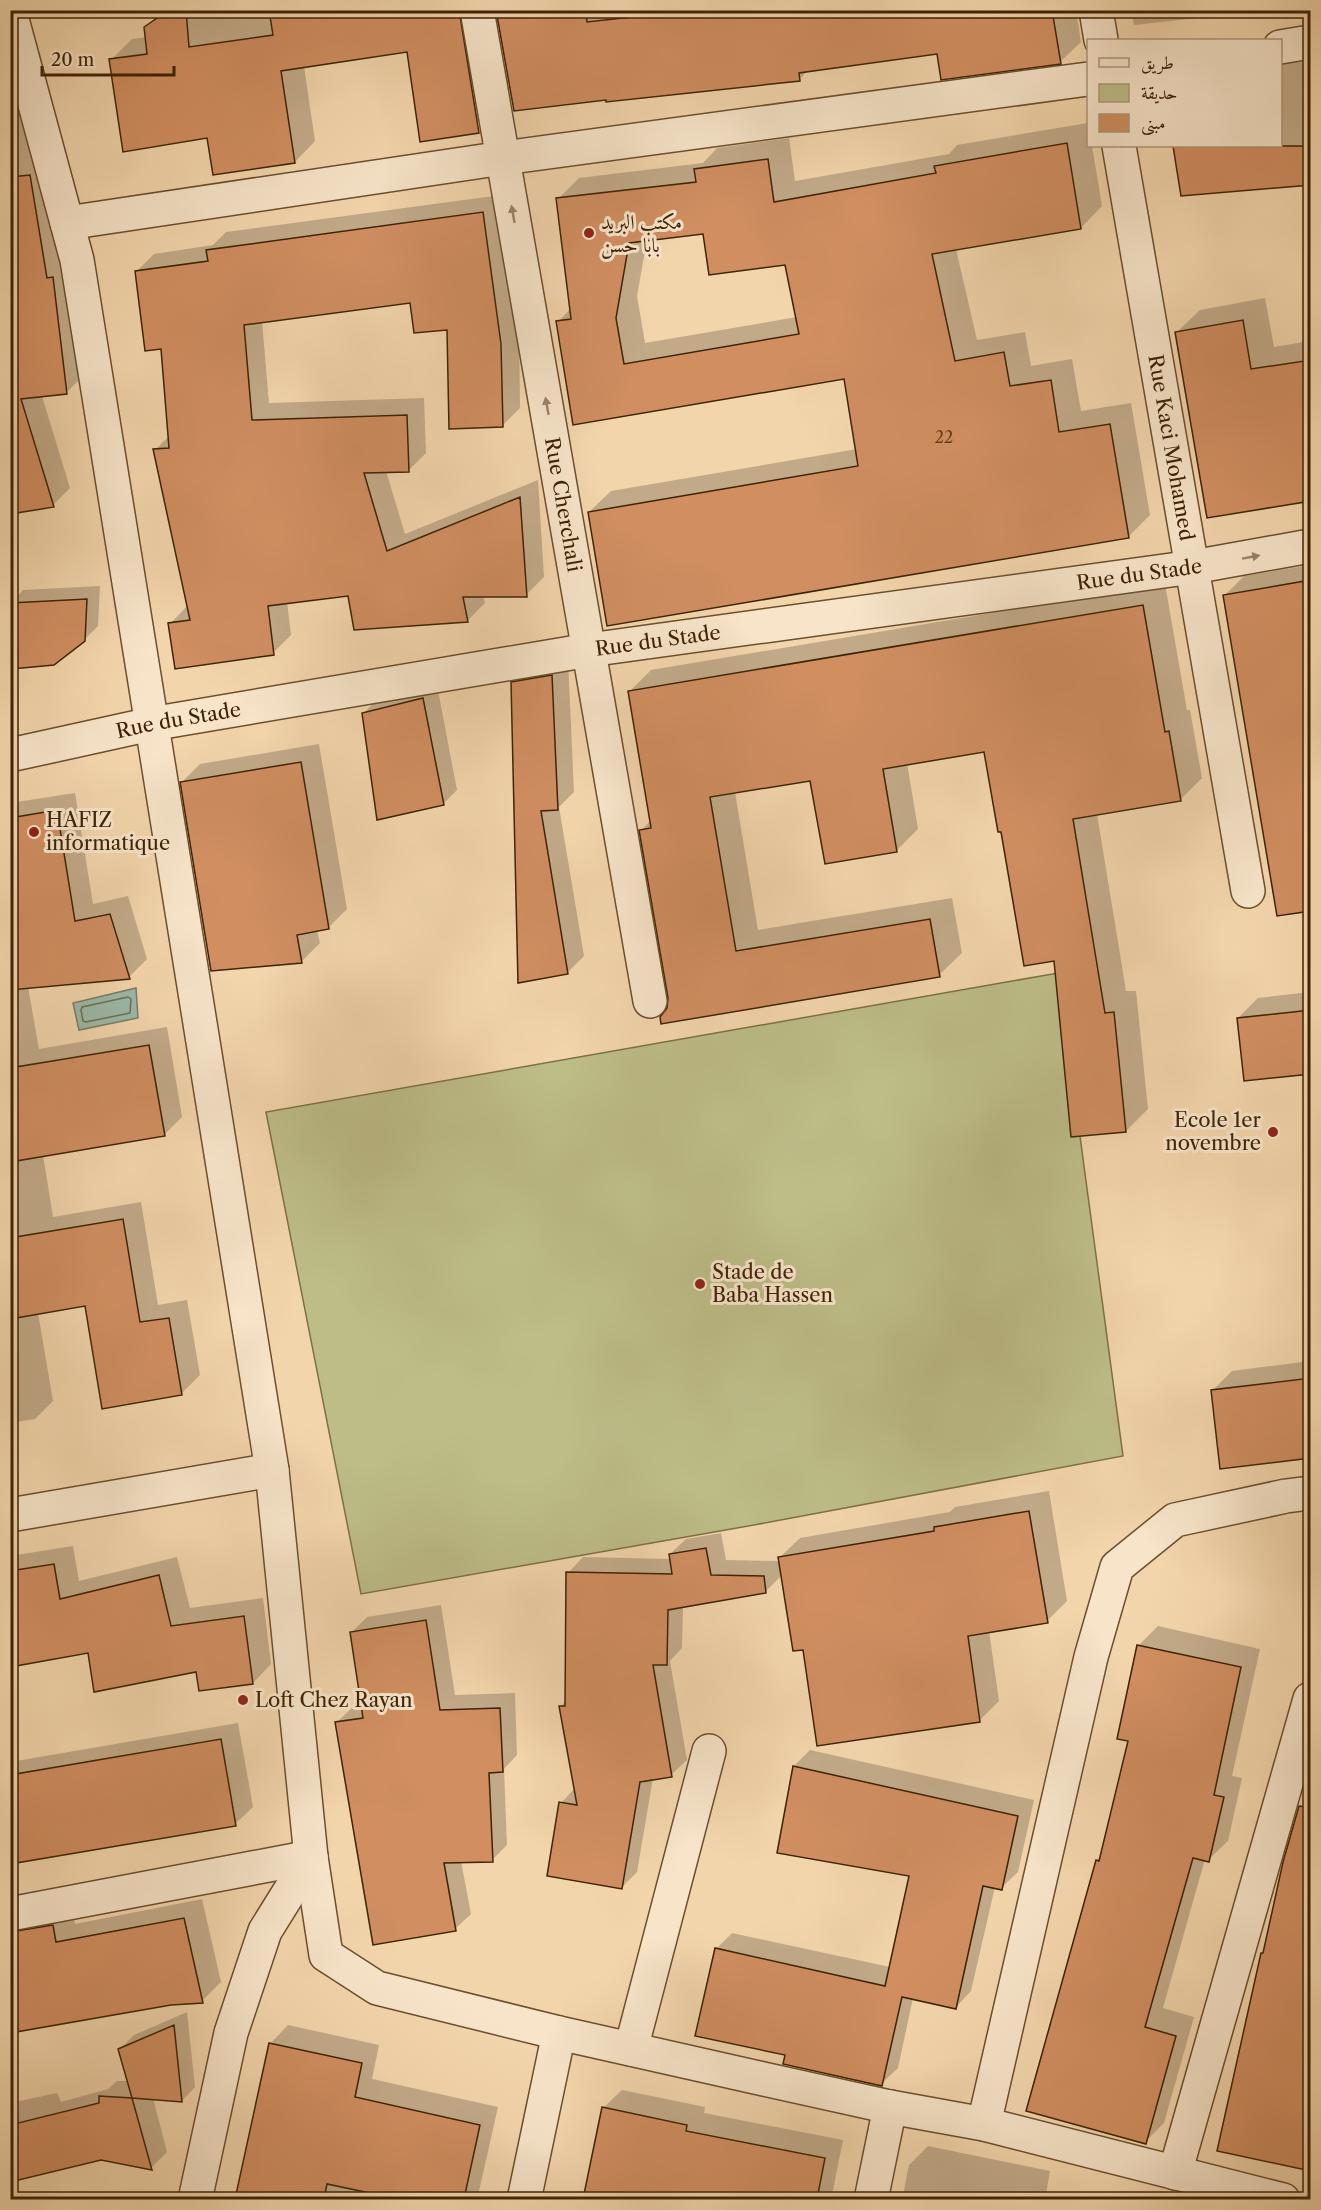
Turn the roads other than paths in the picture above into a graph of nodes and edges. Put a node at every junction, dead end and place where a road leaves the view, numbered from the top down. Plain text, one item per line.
1 (477, 10) edge
2 (1095, 10) edge
3 (10, 12) edge
4 (1101, 39) edge
5 (1311, 42) edge
6 (1282, 47) edge
7 (1087, 78) edge
8 (1119, 147) edge
9 (503, 158) junction
10 (67, 223) junction
11 (1311, 546) edge
12 (1193, 567) junction
13 (589, 650) junction
14 (151, 724) junction
15 (10, 755) edge
16 (1248, 891) dead end
17 (650, 1001) dead end
18 (272, 1470) junction
19 (1311, 1493) edge
20 (10, 1515) edge
21 (1311, 1700) edge
22 (709, 1751) dead end
23 (311, 1857) junction
24 (10, 1914) edge
25 (559, 2033) junction
26 (631, 2049) junction
27 (890, 2107) junction
28 (984, 2124) junction
29 (1175, 2174) junction
30 (195, 2199) edge
31 (524, 2199) edge
32 (871, 2199) edge
33 (1282, 2199) edge

1 - 9 street, Rue Cherchali
2 - 4 street
3 - 10 street
5 - 6 street
7 - 9 street
8 - 12 street, Rue Kaci Mohamed
9 - 10 street
13 -> 9 street, Rue Cherchali
10 - 14 street
12 -> 11 street, Rue du Stade
12 - 13 street, Rue du Stade
12 - 16 street, Rue Kaci Mohamed
13 - 14 street, Rue du Stade
13 - 17 street, Rue Cherchali
14 - 15 street, Rue du Stade
14 - 18 street
18 - 20 street
18 - 23 street
19 - 28 street
21 - 29 street
22 - 26 street
23 - 24 street
23 - 25 street
23 - 30 street
25 - 26 street
25 - 31 street
26 - 27 street
27 - 28 street
27 - 32 street
28 - 29 street
29 - 33 street

